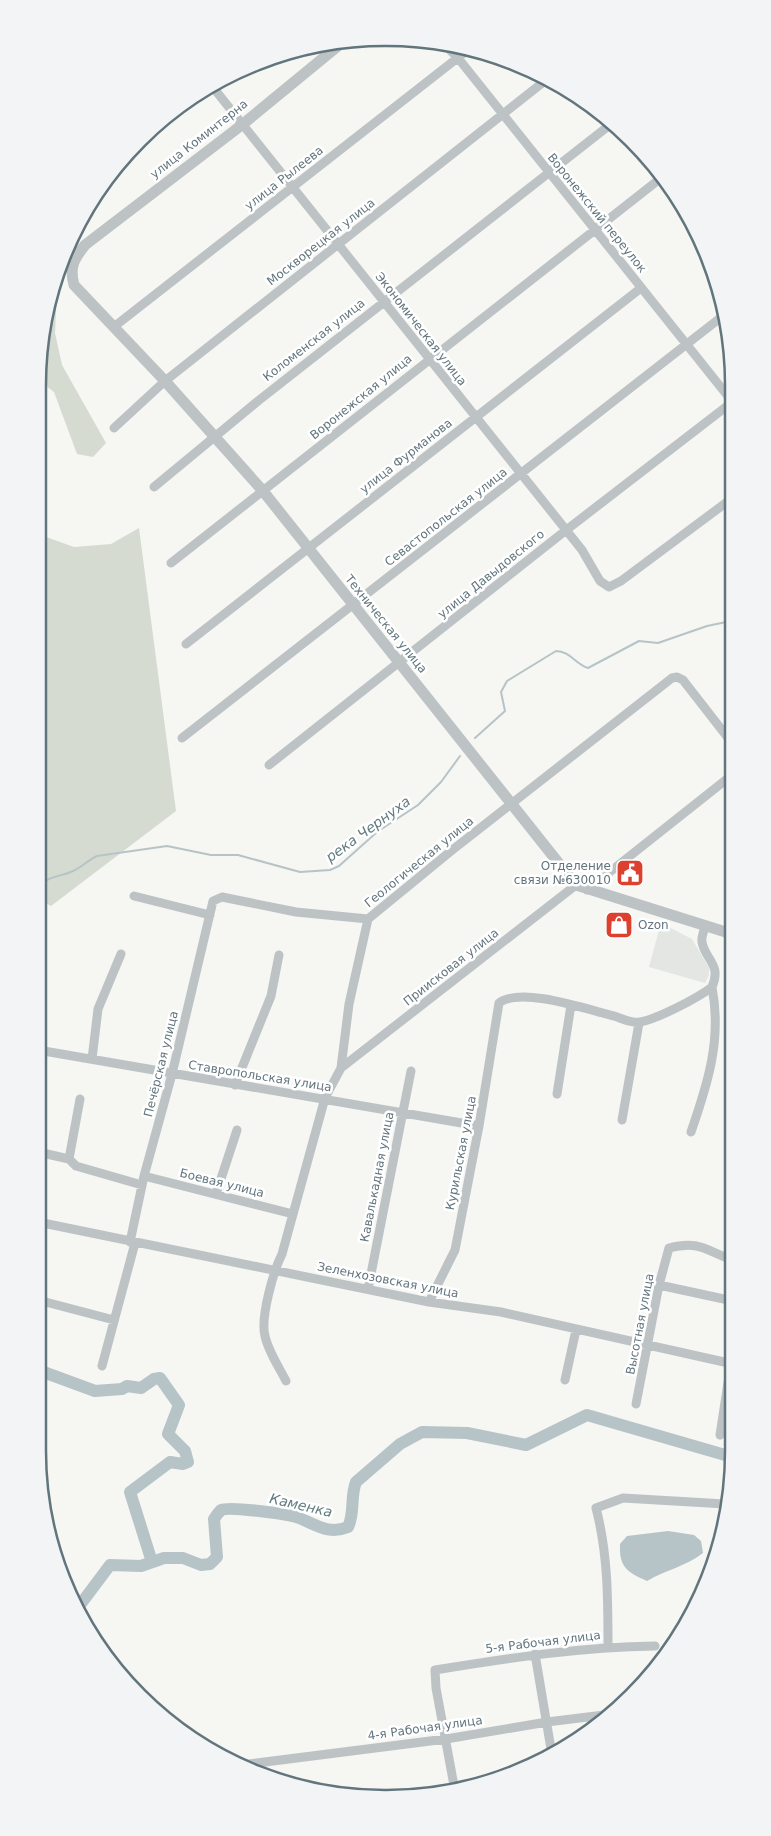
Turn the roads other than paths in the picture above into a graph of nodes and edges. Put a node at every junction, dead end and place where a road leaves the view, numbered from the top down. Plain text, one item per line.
1 (332, 51) edge
2 (453, 53) edge
3 (461, 55) edge
4 (458, 58) junction
5 (541, 84) edge
6 (217, 92) edge
7 (503, 114) junction
8 (242, 124) junction
9 (606, 128) edge
10 (549, 174) junction
11 (657, 181) edge
12 (293, 186) junction
13 (595, 230) junction
14 (338, 244) junction
15 (73, 260) joint
16 (641, 288) junction
17 (384, 301) junction
18 (718, 320) edge
19 (115, 326) junction
20 (686, 344) junction
21 (429, 359) junction
22 (165, 381) junction
23 (725, 394) edge
24 (725, 407) edge
25 (475, 417) junction
26 (114, 428) dead end
27 (215, 436) junction
28 (520, 475) junction
29 (154, 487) dead end
30 (263, 492) junction
31 (725, 504) edge
32 (565, 531) junction
33 (308, 548) junction
34 (171, 563) dead end
35 (353, 606) junction
36 (186, 644) dead end
37 (399, 663) junction
38 (725, 734) edge
39 (182, 738) dead end
40 (269, 765) dead end
41 (725, 780) edge
42 (513, 804) junction
43 (582, 887) junction
44 (134, 896) dead end
45 (210, 915) junction
46 (368, 919) junction
47 (704, 926) junction
48 (725, 932) edge
49 (121, 954) dead end
50 (279, 955) dead end
51 (712, 987) junction
52 (572, 1005) junction
53 (639, 1023) junction
54 (46, 1051) edge
55 (92, 1059) junction
56 (341, 1068) junction
57 (411, 1071) dead end
58 (172, 1074) junction
59 (235, 1085) junction
60 (556, 1094) dead end
61 (326, 1098) junction
62 (80, 1099) dead end
63 (403, 1112) junction
64 (622, 1120) dead end
65 (479, 1126) junction
66 (237, 1130) dead end
67 (691, 1132) dead end
68 (46, 1154) edge
69 (69, 1159) junction
70 (143, 1181) junction
71 (216, 1194) junction
72 (293, 1214) junction
73 (46, 1224) edge
74 (133, 1242) junction
75 (725, 1256) edge
76 (274, 1270) junction
77 (659, 1285) junction
78 (368, 1289) junction
79 (725, 1299) edge
80 (46, 1302) edge
81 (429, 1302) junction
82 (114, 1320) junction
83 (576, 1330) junction
84 (648, 1345) junction
85 (725, 1362) edge
86 (102, 1366) dead end
87 (565, 1380) dead end
88 (286, 1381) dead end
89 (636, 1404) dead end
90 (725, 1405) edge
91 (720, 1435) dead end
92 (720, 1504) edge
93 (655, 1646) dead end
94 (608, 1647) junction
95 (535, 1654) junction
96 (597, 1716) edge
97 (547, 1722) junction
98 (446, 1739) junction
99 (551, 1746) edge
100 (254, 1763) edge
101 (454, 1783) edge

1 - 8 street, улица Коминтерна
2 - 4 street, Воронежский переулок
3 - 4 street, улица Рылеева
4 - 7 street, Воронежский переулок
4 - 12 street, улица Рылеева
5 - 7 street, Москворецкая улица
6 - 8 street, Экономическая улица
7 - 10 street, Воронежский переулок
7 - 14 street, Москворецкая улица
8 - 12 street, Экономическая улица
8 - 15 street, улица Коминтерна
9 - 10 street, Коломенская улица
10 - 13 street, Воронежский переулок
10 - 17 street, Коломенская улица
11 - 13 street, Воронежская улица
12 - 14 street, Экономическая улица
12 - 19 street, улица Рылеева
13 - 16 street, Воронежский переулок
13 - 21 street, Воронежская улица
14 - 17 street, Экономическая улица
14 - 22 street, Москворецкая улица
15 - 19 street, Техническая улица
16 - 20 street, Воронежский переулок
16 - 25 street, улица Фурманова
17 - 21 street, Экономическая улица
17 - 27 street, Коломенская улица
18 - 20 street, Севастопольская улица
19 - 22 street, Техническая улица
20 - 23 street, Воронежский переулок
20 - 28 street, Севастопольская улица
21 - 25 street, Экономическая улица
21 - 30 street, Воронежская улица
22 - 26 street, Москворецкая улица
22 - 27 street, Техническая улица
24 - 32 street, улица Давыдовского
25 - 28 street, Экономическая улица
25 - 33 street, улица Фурманова
27 - 29 street, Коломенская улица
27 - 30 street, Техническая улица
28 - 32 street, Экономическая улица
28 - 35 street, Севастопольская улица
30 - 33 street, Техническая улица
30 - 34 street, Воронежская улица
31 - 32 street, Экономическая улица
32 - 37 street, улица Давыдовского
33 - 35 street, Техническая улица
33 - 36 street, улица Фурманова
35 - 37 street, Техническая улица
35 - 39 street, Севастопольская улица
37 - 40 street, улица Давыдовского
37 - 42 street, Техническая улица
38 - 42 street, Геологическая улица
41 - 43 street, Приисковая улица
42 - 43 street, Техническая улица
42 - 46 street, Геологическая улица
43 - 47 street
43 - 56 street, Приисковая улица
44 - 45 street
45 - 46 street, Печёрская улица
45 - 58 street, Печёрская улица
46 - 56 street, Геологическая улица
47 - 48 street
47 - 51 street
49 - 55 street
50 - 59 street
51 - 53 street
51 - 67 street
52 - 53 street
52 - 60 street
52 - 65 street, Курильская улица
53 - 64 street
54 - 55 street, Ставропольская улица
55 - 58 street, Ставропольская улица
56 - 61 street, Геологическая улица
57 - 63 street, Кавалькадная улица
58 - 59 street, Ставропольская улица
58 - 70 street, Печёрская улица
59 - 61 street, Ставропольская улица
61 - 63 street, Ставропольская улица
61 - 72 street, Геологическая улица
62 - 69 street
63 - 65 street, Ставропольская улица
63 - 78 street, Кавалькадная улица
65 - 81 street, Курильская улица
66 - 71 street
68 - 69 street, Боевая улица
69 - 70 street, Боевая улица
70 - 71 street, Боевая улица
70 - 74 street, Печёрская улица
71 - 72 street, Боевая улица
72 - 76 street, Геологическая улица
73 - 74 street, Зеленхозовская улица
74 - 76 street, Зеленхозовская улица
74 - 82 street, Печёрская улица
75 - 77 street, Высотная улица
76 - 78 street, Зеленхозовская улица
76 - 88 street, Геологическая улица
77 - 79 street
77 - 84 street, Высотная улица
78 - 81 street, Зеленхозовская улица
80 - 82 street
81 - 83 street, Зеленхозовская улица
82 - 86 street, Печёрская улица
83 - 84 street, Зеленхозовская улица
83 - 87 street
84 - 85 street, Зеленхозовская улица
84 - 89 street, Высотная улица
90 - 91 street
92 - 94 street
93 - 94 street, 5-я Рабочая улица
94 - 95 street, 5-я Рабочая улица
95 - 97 street
95 - 98 street, 5-я Рабочая улица
96 - 97 street, 4-я Рабочая улица
97 - 98 street, 4-я Рабочая улица
97 - 99 street
98 - 100 street, 4-я Рабочая улица
98 - 101 street

